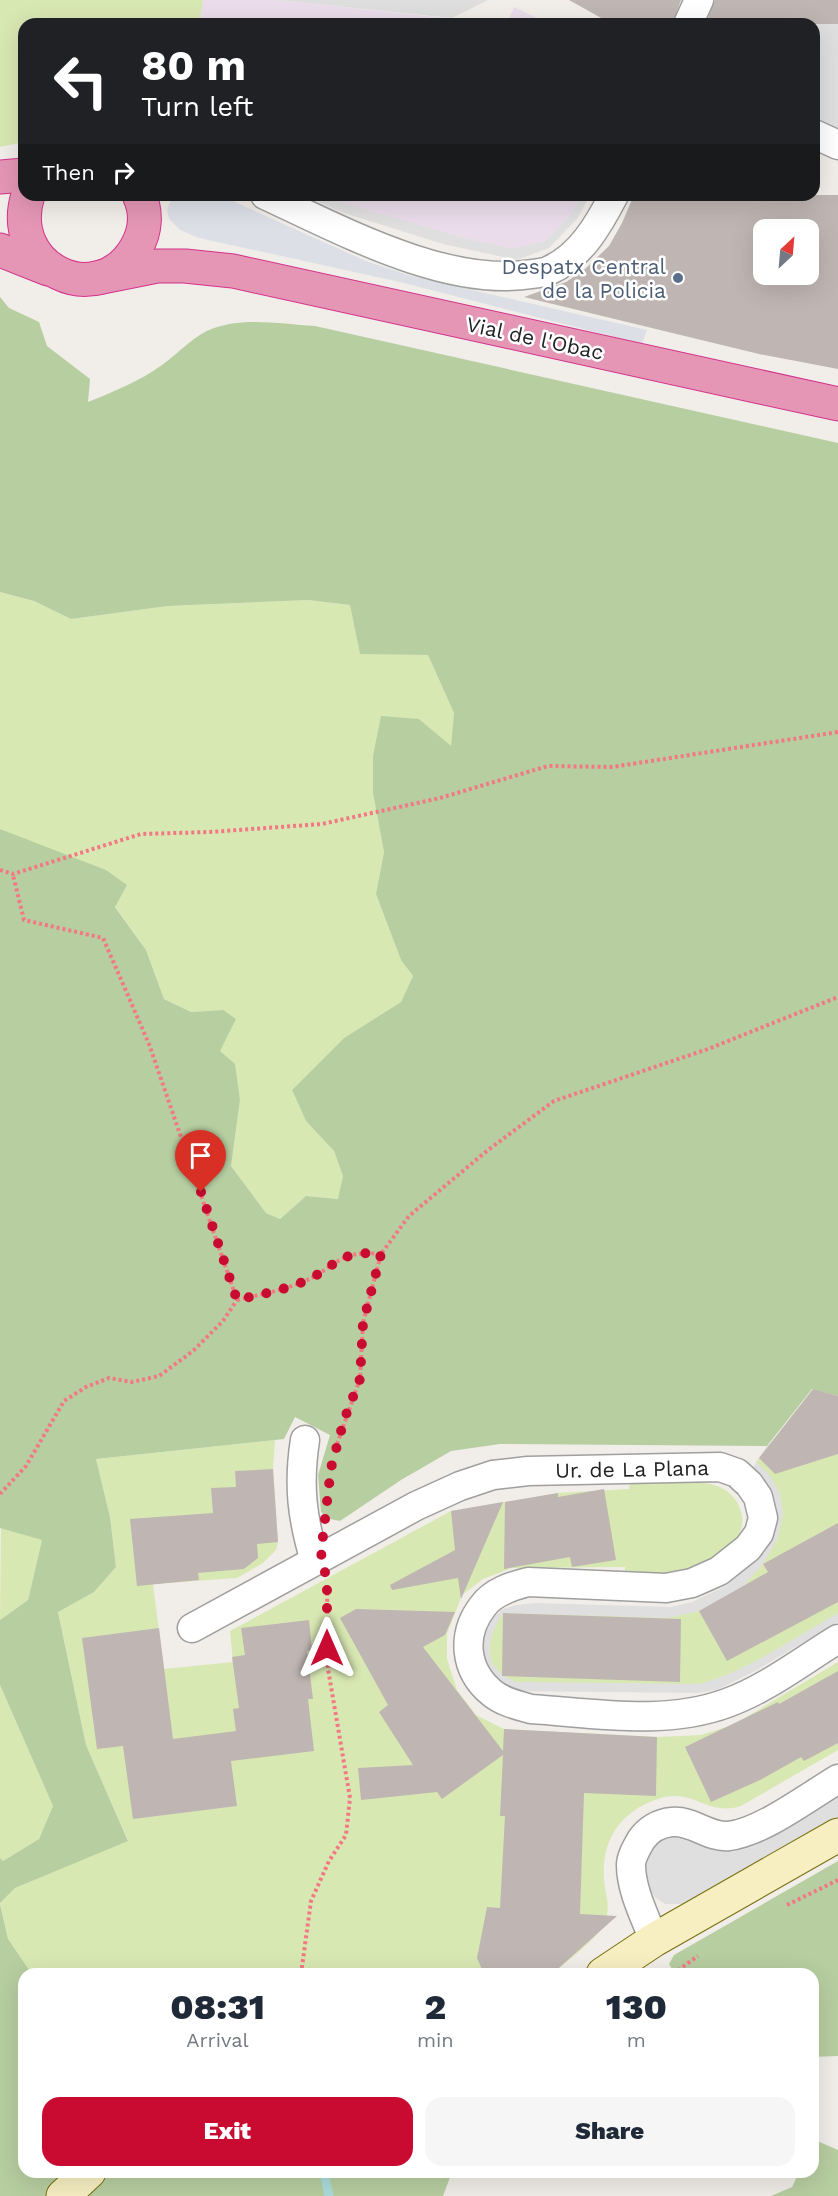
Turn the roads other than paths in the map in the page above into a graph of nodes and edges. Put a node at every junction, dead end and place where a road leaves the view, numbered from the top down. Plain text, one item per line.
1 (699, 0) edge
2 (691, 18) edge
3 (820, 137) edge
4 (838, 145) edge
5 (18, 176) edge
6 (0, 177) edge
7 (26, 201) edge
8 (278, 201) edge
9 (611, 201) edge
10 (143, 203) edge
11 (0, 250) edge
12 (232, 271) junction
13 (58, 273) junction
14 (97, 278) junction
15 (838, 404) edge
16 (305, 1440) dead end
17 (318, 1559) junction
18 (192, 1628) dead end
19 (838, 1639) edge
20 (838, 1779) edge
21 (838, 1835) edge
22 (654, 1940) junction
23 (612, 1968) edge
24 (83, 2178) edge
25 (63, 2196) edge

1 - 2 street
3 - 4 street
5 - 6 highway
7 - 13 highway
8 - 9 street
10 - 12 highway, Vial de l'Obac
10 - 14 highway
11 - 13 highway
12 - 14 highway, Vial de l'Obac
12 - 15 highway, Vial de l'Obac
13 - 14 highway, Vial de l'Obac
16 - 17 street
17 - 18 street, Ur. de La Plana
17 - 19 street, Ur. de La Plana
20 - 22 street
21 - 22 main road
22 - 23 main road
24 - 25 main road

